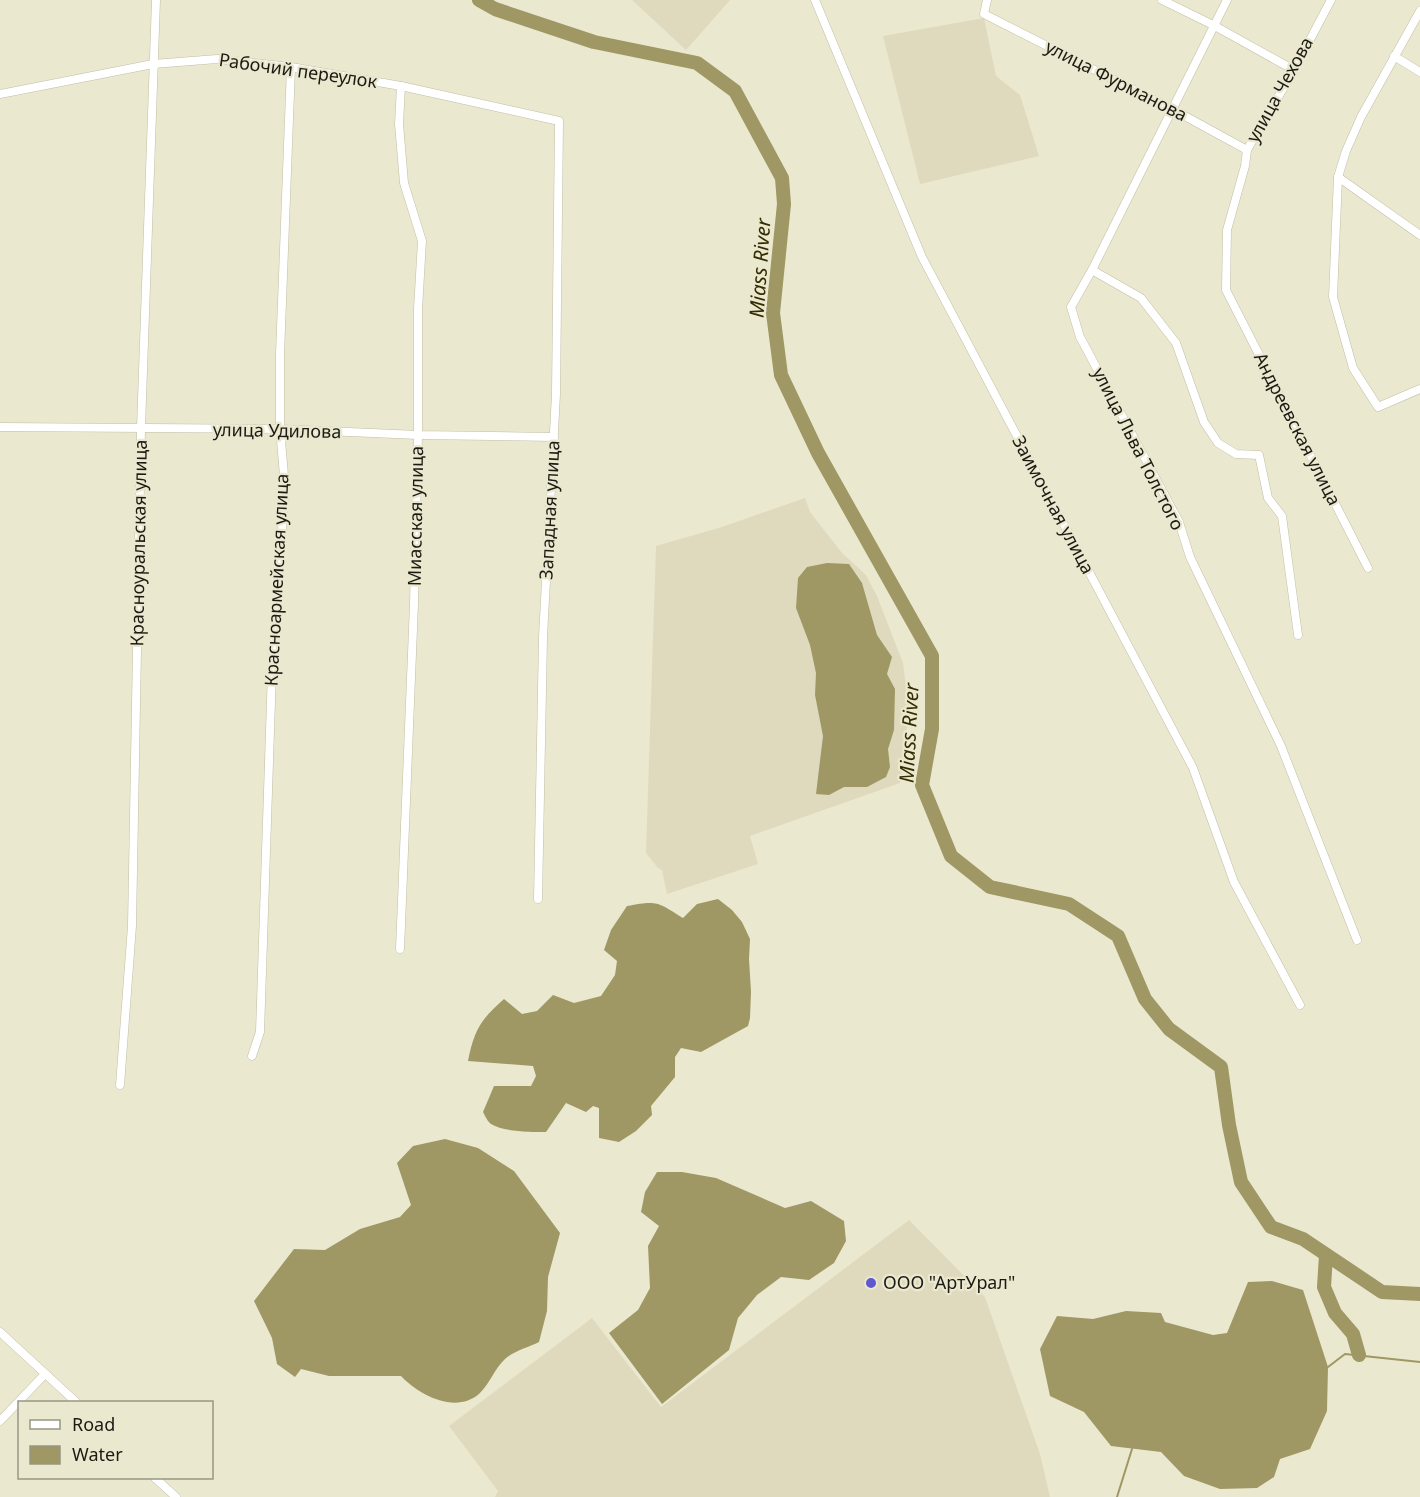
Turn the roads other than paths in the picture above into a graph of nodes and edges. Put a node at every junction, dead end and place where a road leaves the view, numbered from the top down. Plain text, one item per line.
1 (156, 0) edge
2 (815, 0) edge
3 (987, 0) edge
4 (1161, 0) edge
5 (1227, 0) edge
6 (1331, 0) edge
7 (1420, 11) edge
8 (1213, 25) junction
9 (1394, 56) junction
10 (153, 64) junction
11 (291, 67) junction
12 (1294, 70) junction
13 (1420, 72) edge
14 (401, 86) junction
15 (0, 94) edge
16 (1172, 109) junction
17 (560, 121) joint
18 (1247, 150) junction
19 (1338, 177) junction
20 (1420, 235) edge
21 (1092, 270) junction
22 (1226, 290) joint
23 (1420, 389) edge
24 (0, 427) edge
25 (141, 428) junction
26 (280, 429) junction
27 (418, 435) junction
28 (554, 438) junction
29 (1368, 568) dead end
30 (1298, 635) dead end
31 (538, 898) dead end
32 (1357, 940) dead end
33 (400, 949) dead end
34 (1300, 1005) dead end
35 (252, 1056) dead end
36 (120, 1085) dead end
37 (0, 1332) edge
38 (45, 1374) junction
39 (19, 1401) edge
40 (75, 1401) edge
41 (18, 1402) edge
42 (0, 1421) edge
43 (156, 1479) edge
44 (176, 1497) edge

1 - 10 street, Красноуральская улица
2 - 34 street, Заимочная улица
3 - 16 street, улица Фурманова
4 - 8 street
5 - 8 street, улица Льва Толстого
6 - 12 street, улица Чехова
7 - 9 street
8 - 12 street
8 - 16 street, улица Льва Толстого
9 - 13 street
9 - 19 street
10 - 11 street, Рабочий переулок
10 - 15 street, Рабочий переулок
10 - 25 street, Красноуральская улица
11 - 14 street, Рабочий переулок
11 - 26 street, Красноармейская улица
12 - 18 street, улица Чехова
14 - 17 street, Рабочий переулок
14 - 27 street, Миасская улица
16 - 18 street, улица Фурманова
16 - 21 street, улица Льва Толстого
17 - 28 street, Западная улица
18 - 22 street, улица Чехова
19 - 20 street
19 - 23 street
21 - 30 street
21 - 32 street, улица Льва Толстого
22 - 29 street, Андреевская улица
24 - 25 street, улица Удилова
25 - 26 street, улица Удилова
25 - 36 street, Красноуральская улица
26 - 27 street, улица Удилова
26 - 35 street, Красноармейская улица
27 - 28 street, улица Удилова
27 - 33 street, Миасская улица
28 - 31 street, Западная улица
37 - 38 street
38 - 39 street
38 - 40 street
41 - 42 street
43 - 44 street

